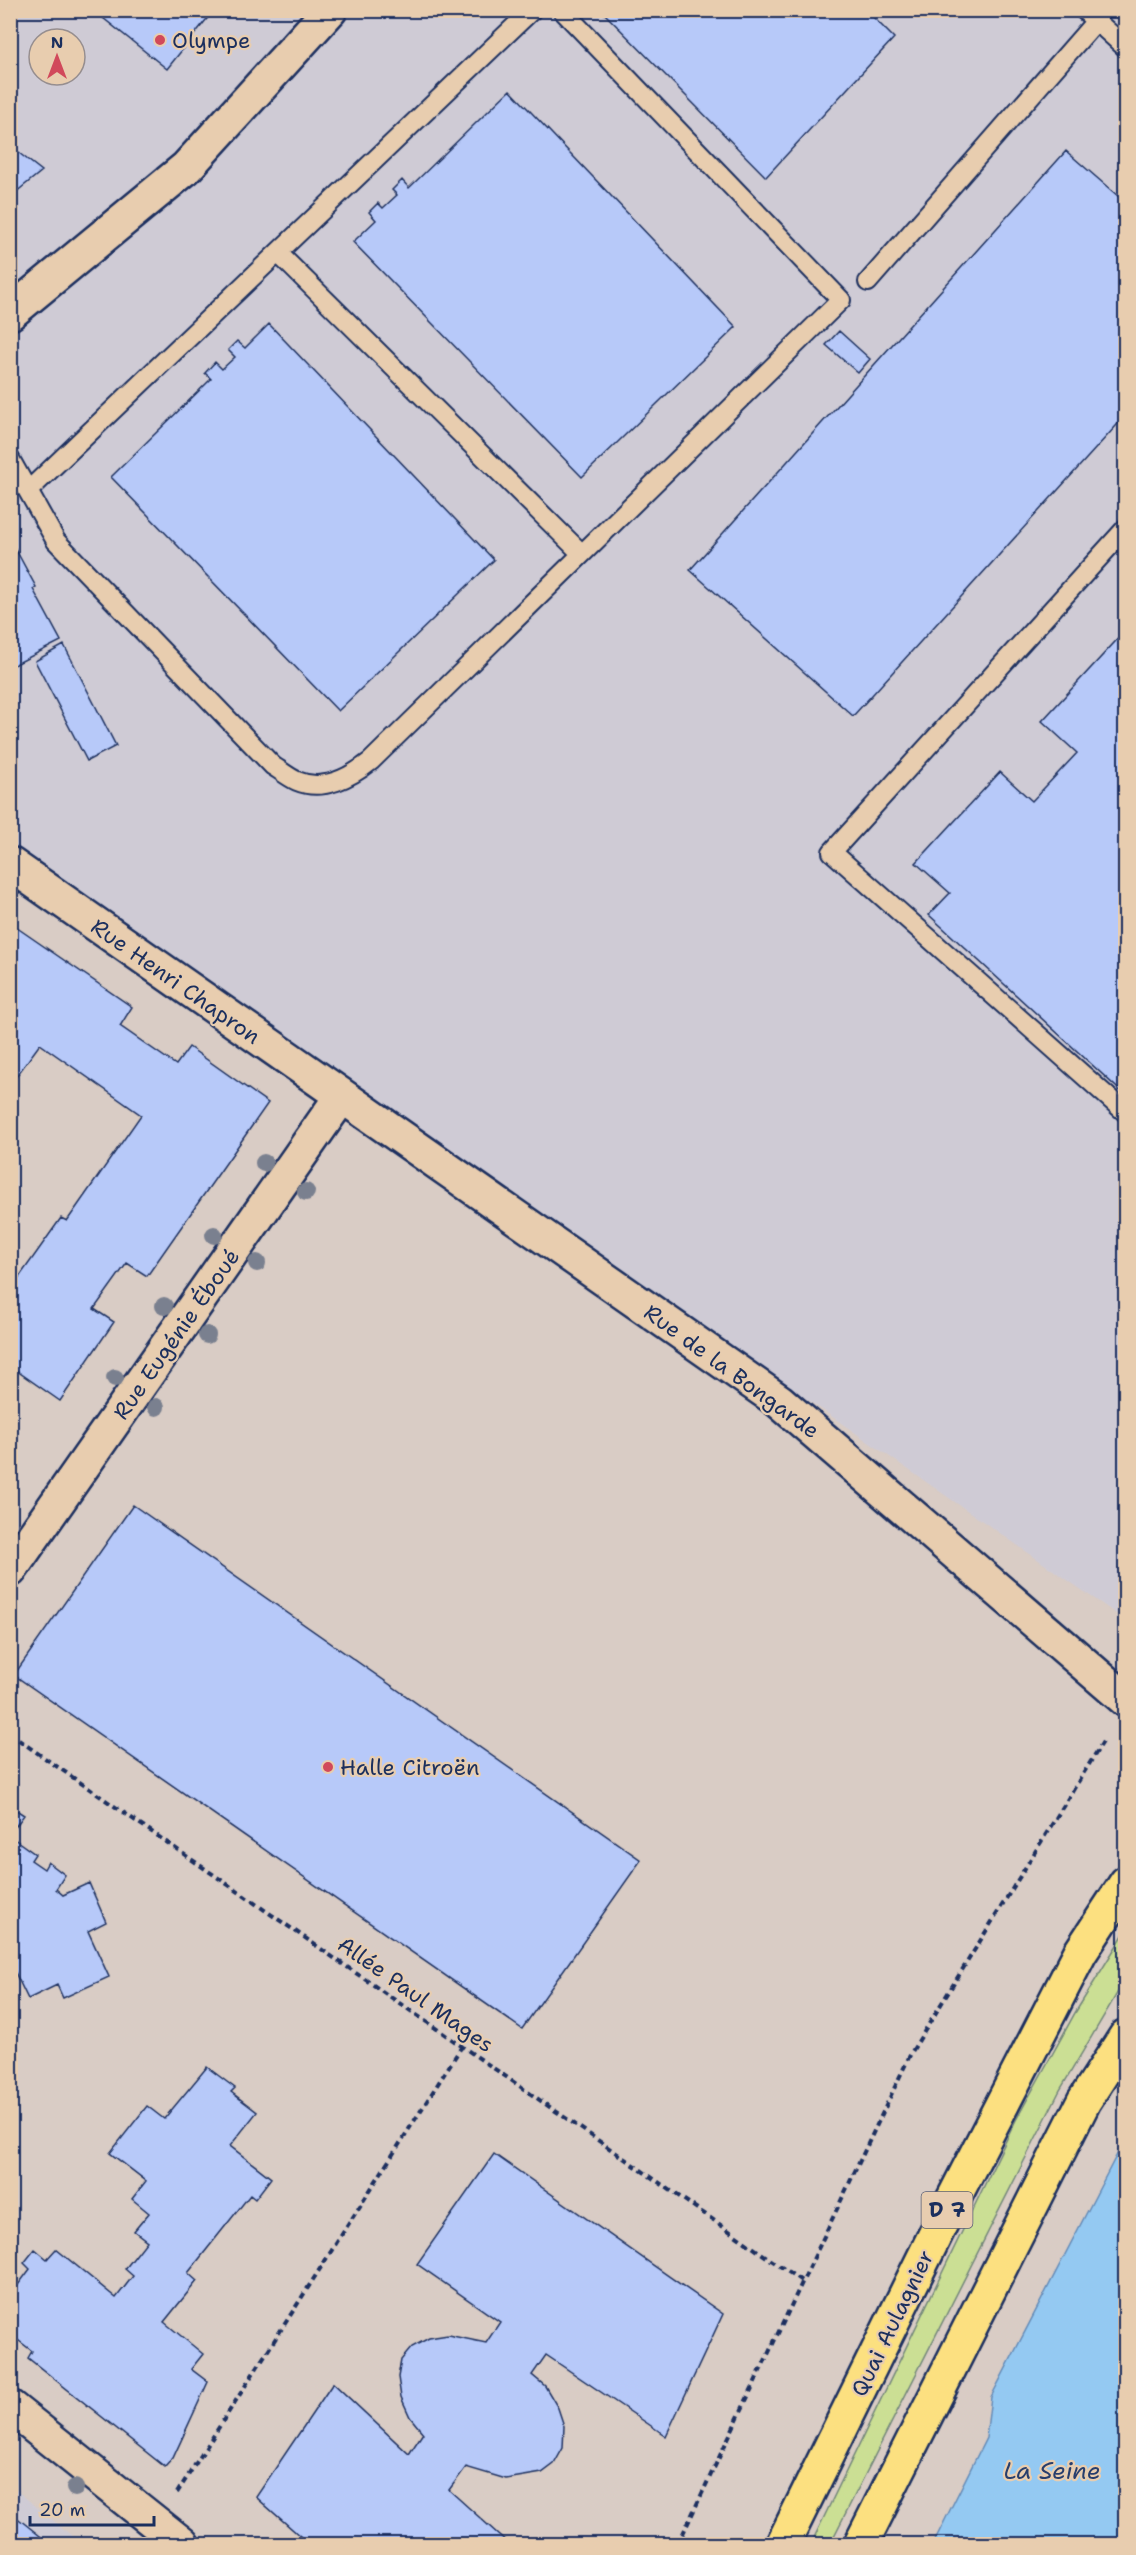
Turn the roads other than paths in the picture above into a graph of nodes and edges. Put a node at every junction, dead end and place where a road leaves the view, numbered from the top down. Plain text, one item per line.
1 (330, 10) edge
2 (532, 10) edge
3 (562, 10) edge
4 (1090, 16) edge
5 (1125, 48) edge
6 (279, 253) junction
7 (868, 282) dead end
8 (10, 313) edge
9 (10, 459) edge
10 (28, 491) junction
11 (1124, 531) edge
12 (582, 555) junction
13 (10, 864) edge
14 (341, 1097) junction
15 (1125, 1113) edge
16 (10, 1570) edge
17 (1125, 1700) edge
18 (1125, 1883) edge
19 (1125, 2036) edge
20 (10, 2407) edge
21 (174, 2539) edge
22 (783, 2544) edge
23 (861, 2544) edge

1 - 8 street
2 - 6 lane
3 - 12 lane
4 - 5 lane
4 - 7 lane
6 - 10 lane
6 - 12 lane
9 - 10 lane
10 - 12 lane
11 - 15 lane
13 - 14 street, Rue Henri Chapron
14 - 16 street, Rue Eugénie Éboué
14 - 17 street, Rue de la Bongarde
18 - 22 main road, Quai Aulagnier / D 7
19 - 23 main road
20 - 21 street

